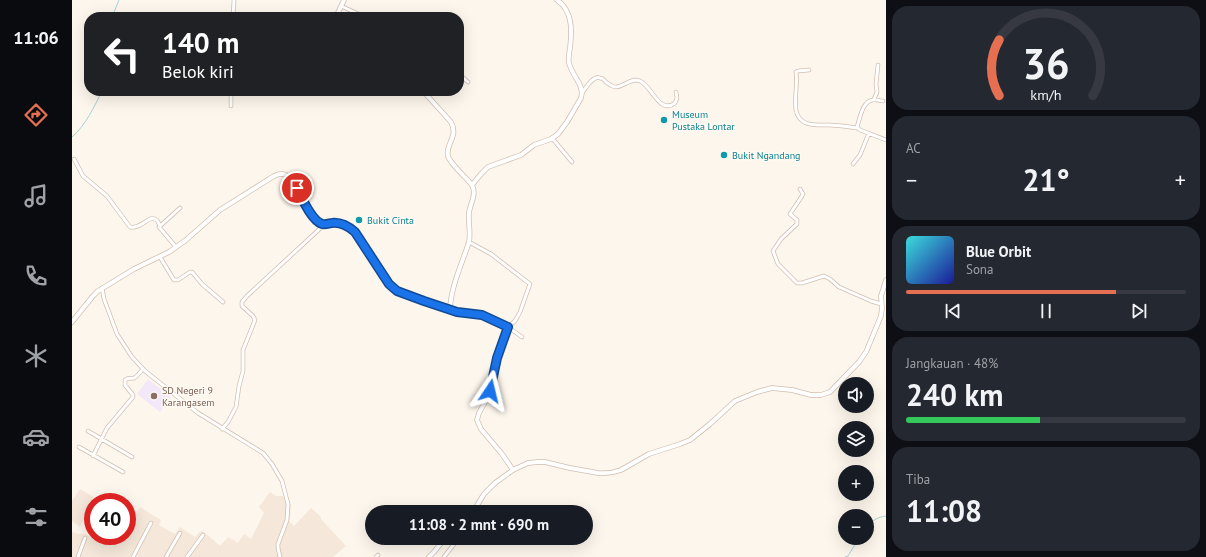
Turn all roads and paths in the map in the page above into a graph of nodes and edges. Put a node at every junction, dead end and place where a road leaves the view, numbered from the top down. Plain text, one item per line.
1 (234, 0) edge
2 (344, 0) edge
3 (557, 0) edge
4 (341, 6) junction
5 (233, 12) edge
6 (338, 12) edge
7 (354, 12) edge
8 (878, 65) dead end
9 (809, 70) dead end
10 (464, 78) edge
11 (468, 82) dead end
12 (676, 92) dead end
13 (582, 93) junction
14 (231, 96) edge
15 (428, 96) edge
16 (874, 100) junction
17 (883, 101) dead end
18 (230, 106) dead end
19 (857, 128) junction
20 (869, 133) junction
21 (552, 138) junction
22 (886, 140) edge
23 (74, 159) dead end
24 (572, 162) dead end
25 (853, 164) dead end
26 (472, 186) junction
27 (800, 189) dead end
28 (180, 208) dead end
29 (325, 224) junction
30 (160, 226) junction
31 (469, 242) junction
32 (176, 248) junction
33 (160, 257) junction
34 (886, 280) edge
35 (102, 288) junction
36 (223, 302) dead end
37 (882, 304) junction
38 (450, 310) junction
39 (72, 322) edge
40 (508, 327) junction
41 (522, 337) dead end
42 (143, 369) junction
43 (222, 428) junction
44 (88, 431) dead end
45 (101, 439) junction
46 (80, 447) dead end
47 (93, 456) junction
48 (132, 457) dead end
49 (513, 470) junction
50 (124, 472) dead end
51 (477, 505) edge
52 (151, 523) dead end
53 (180, 533) dead end
54 (203, 535) dead end
55 (84, 541) edge
56 (440, 545) edge
57 (453, 545) edge
58 (78, 557) edge
59 (133, 557) edge
60 (166, 557) edge
61 (187, 557) edge
62 (280, 557) edge
63 (429, 557) edge
64 (444, 557) edge

1 - 5 street
2 - 4 street
3 - 13 street
4 - 6 street
4 - 7 street
8 - 16 street
9 - 19 street
10 - 11 street
12 - 13 street
13 - 21 street
14 - 18 street
15 - 26 street
16 - 17 street
16 - 19 street
19 - 20 street
20 - 22 street
20 - 25 street
21 - 24 street
21 - 26 street
23 - 30 street
26 - 31 street
27 - 37 street
28 - 30 street
29 - 32 street
29 - 38 street
29 - 43 street
30 - 32 street
31 - 38 street
31 - 40 street
32 - 33 street
33 - 35 street
33 - 36 street
34 - 37 street
35 - 39 street
35 - 42 street
37 - 49 street
38 - 40 street
40 - 41 street
40 - 49 street
42 - 43 street
42 - 45 street
43 - 62 street
44 - 45 street
45 - 47 street
45 - 48 street
46 - 47 street
47 - 50 street
49 - 51 street
52 - 59 street
53 - 60 street
54 - 61 street
55 - 58 street
56 - 63 street
57 - 64 street

